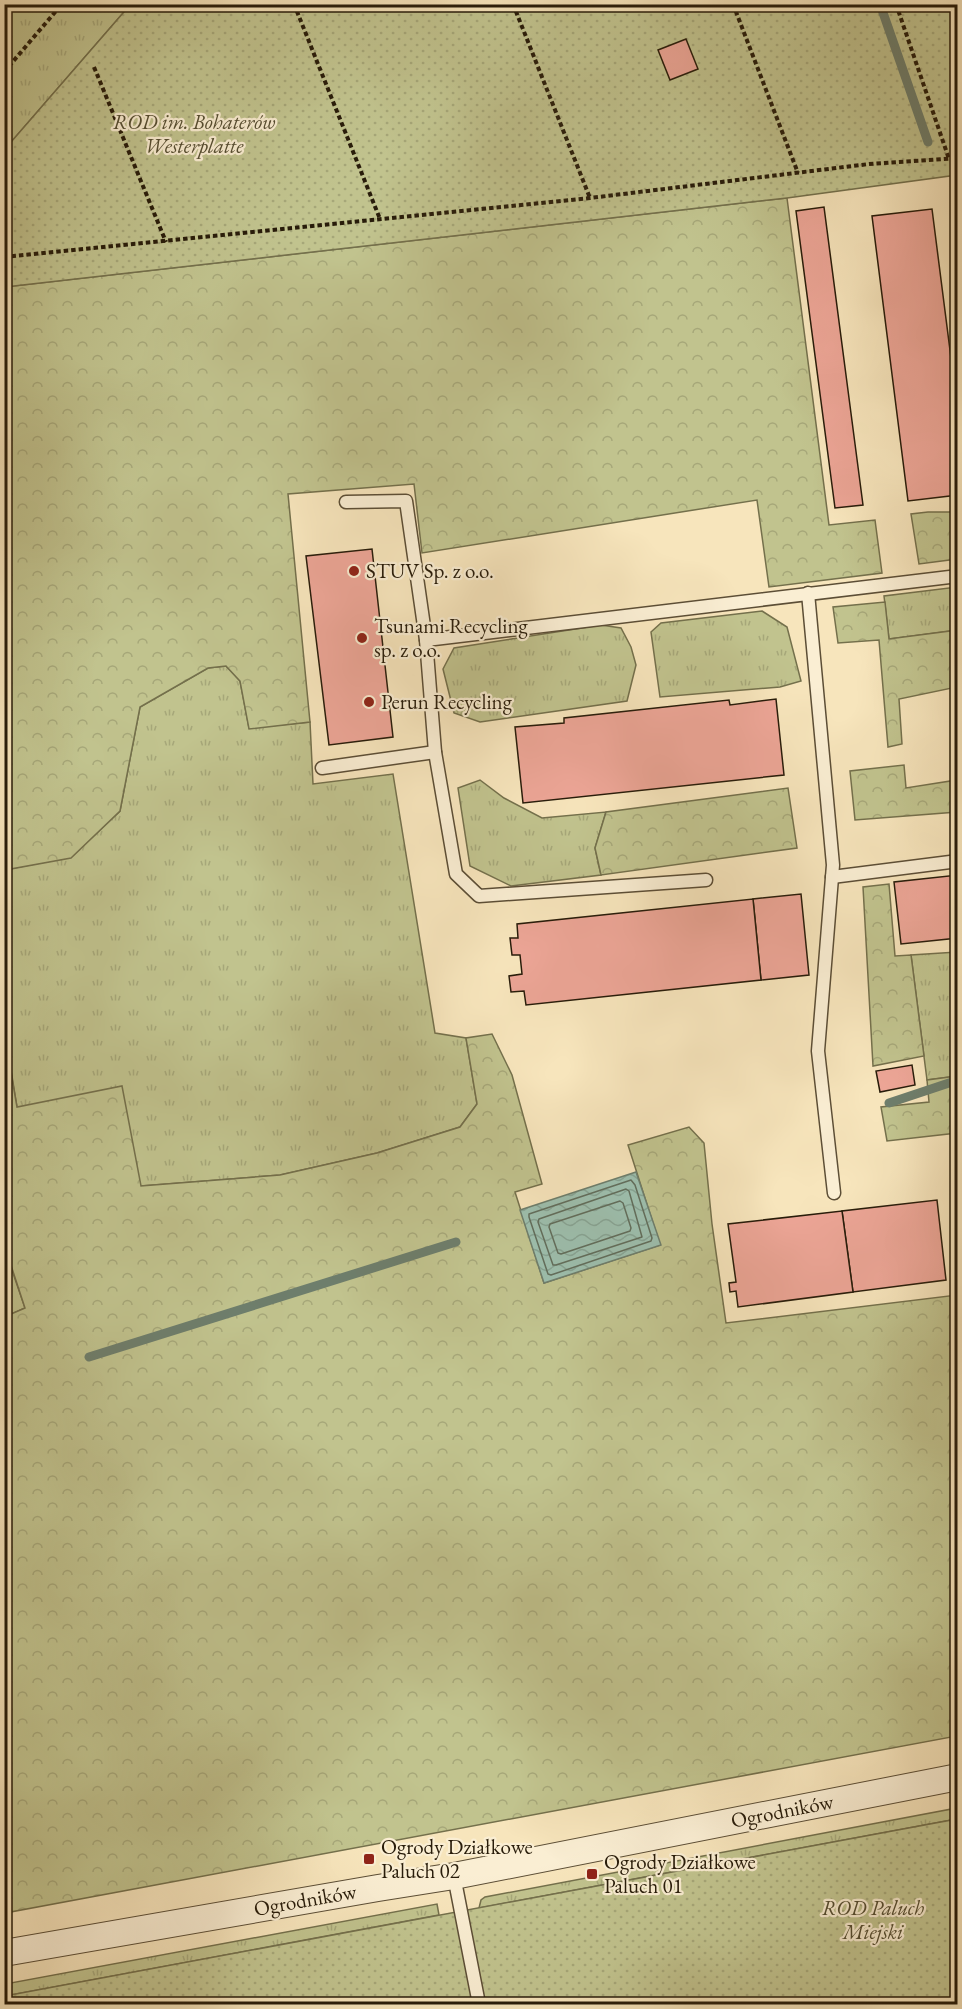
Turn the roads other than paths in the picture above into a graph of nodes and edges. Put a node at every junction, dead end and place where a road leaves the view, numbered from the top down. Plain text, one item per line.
1 (346, 502) dead end
2 (957, 576) edge
3 (808, 592) junction
4 (426, 640) junction
5 (435, 752) junction
6 (322, 768) dead end
7 (957, 861) edge
8 (832, 877) junction
9 (705, 880) dead end
10 (834, 1193) dead end
11 (957, 1778) edge
12 (454, 1876) junction
13 (4, 1953) edge
14 (478, 2004) edge

1 - 4 lane
2 - 3 lane
3 - 4 lane
3 - 8 lane
4 - 5 lane
5 - 6 lane
5 - 9 lane
7 - 8 lane
8 - 10 lane
11 - 12 street, Ogrodników
12 - 13 street, Ogrodników
12 - 14 lane

